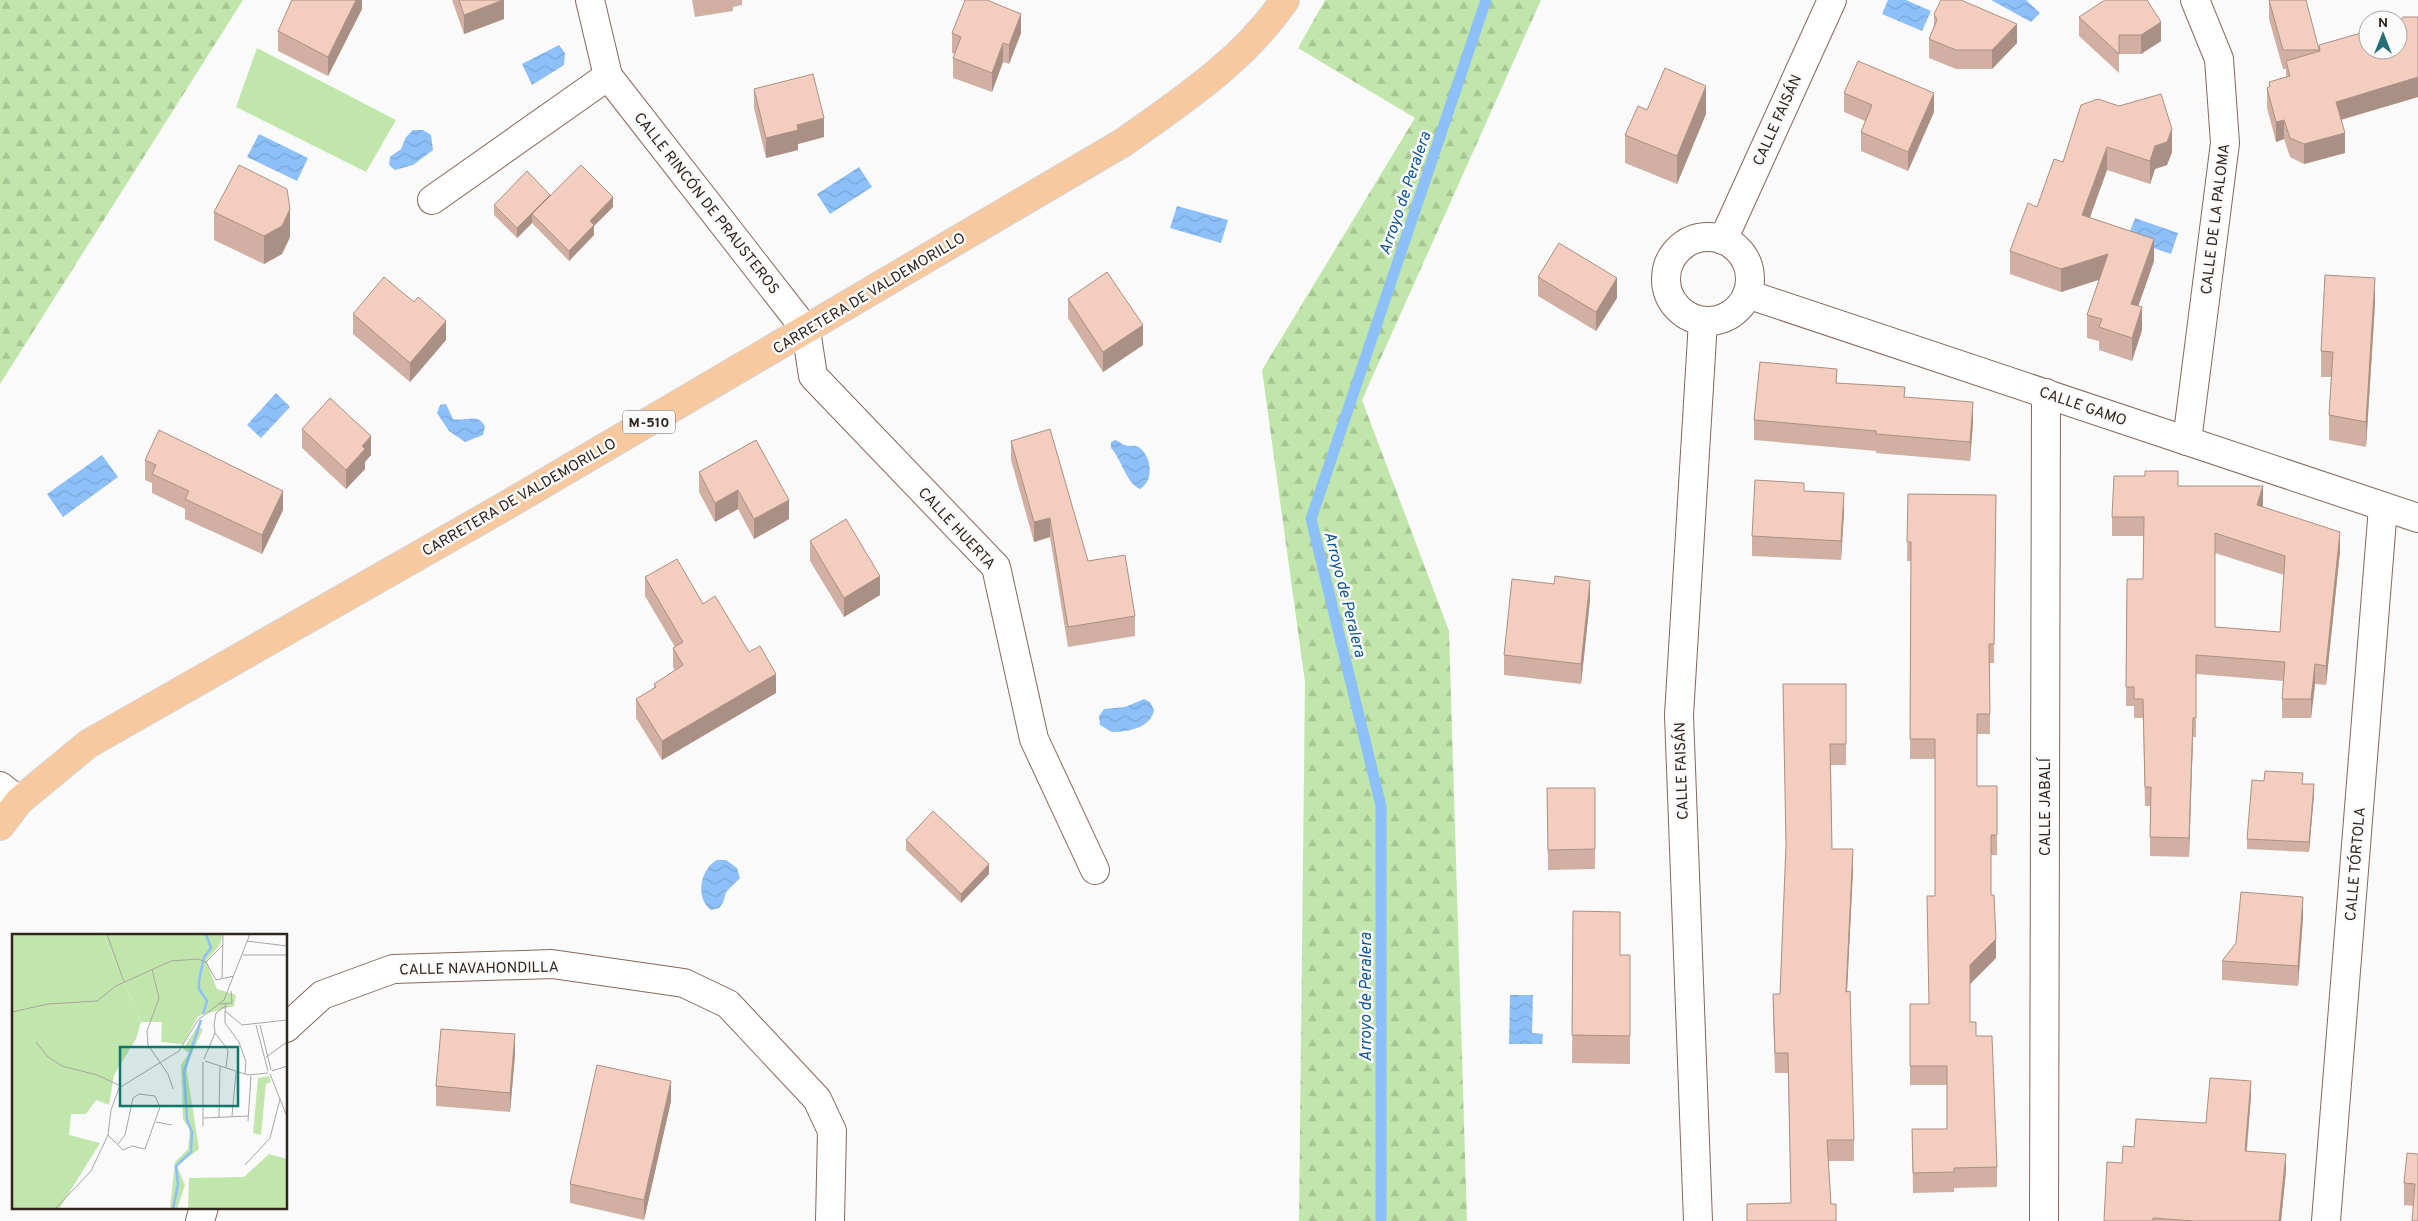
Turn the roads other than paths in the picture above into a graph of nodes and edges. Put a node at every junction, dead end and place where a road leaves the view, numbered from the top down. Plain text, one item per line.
1 (590, 0) edge
2 (1285, 0) edge
3 (1832, 0) edge
4 (2195, 0) edge
5 (608, 76) junction
6 (432, 200) dead end
7 (1723, 240) junction
8 (1747, 294) junction
9 (1703, 321) junction
10 (806, 330) junction
11 (2046, 393) junction
12 (2187, 441) junction
13 (2383, 507) junction
14 (2418, 518) edge
15 (10, 794) edge
16 (0, 826) edge
17 (1095, 870) dead end
18 (288, 1026) edge
19 (204, 1208) edge
20 (200, 1221) edge
21 (830, 1221) edge
22 (1698, 1221) edge
23 (2044, 1221) edge
24 (2326, 1221) edge

1 - 5 street, CALLE RINCÓN DE PRAUSTEROS
2 - 10 main road, CARRETERA DE VALDEMORILLO / M-510
3 - 7 street, CALLE FAISÁN
4 - 12 street, CALLE DE LA PALOMA
5 - 6 street
5 - 10 street, CALLE RINCÓN DE PRAUSTEROS
7 - 8 street
7 - 9 street
8 - 9 street
8 - 11 street, CALLE GAMO
9 - 22 street, CALLE FAISÁN
10 - 15 main road, CARRETERA DE VALDEMORILLO / M-510
10 - 17 street, CALLE HUERTA
11 - 12 street, CALLE GAMO
11 - 23 street, CALLE JABALÍ
12 - 13 street, CALLE GAMO
13 - 14 street, CALLE GAMO
13 - 24 street, CALLE TÓRTOLA
15 - 16 main road, CARRETERA DE VALDEMORILLO / M-510
18 - 21 street, CALLE NAVAHONDILLA
19 - 20 street

